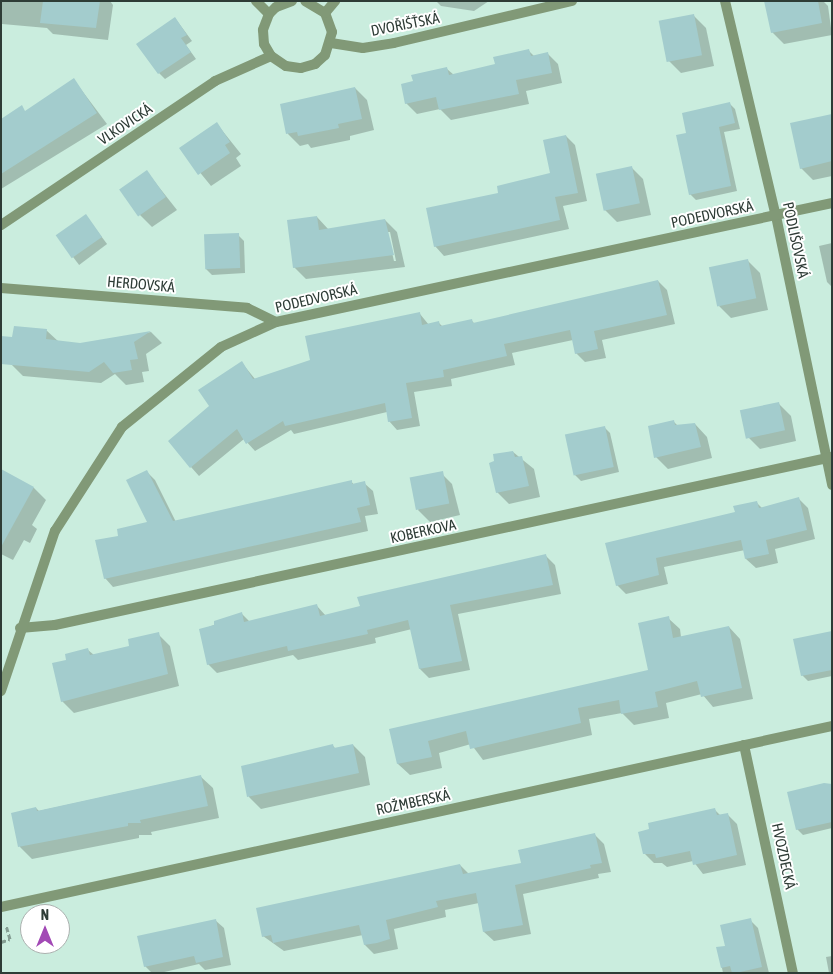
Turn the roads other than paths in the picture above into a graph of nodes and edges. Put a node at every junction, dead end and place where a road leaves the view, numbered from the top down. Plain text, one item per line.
1 (256, 1) edge
2 (292, 1) edge
3 (305, 1) edge
4 (335, 1) edge
5 (572, 1) edge
6 (726, 1) edge
7 (325, 13) junction
8 (269, 14) junction
9 (331, 43) junction
10 (271, 56) junction
11 (832, 203) edge
12 (776, 216) junction
13 (1, 225) edge
14 (1, 288) edge
15 (276, 322) junction
16 (829, 458) edge
17 (832, 485) edge
18 (20, 628) junction
19 (1, 691) edge
20 (832, 726) edge
21 (744, 745) junction
22 (1, 907) edge
23 (794, 973) edge

1 - 8 street
2 - 8 street
3 - 7 street
4 - 7 street
5 - 9 street, DVOŘIŠŤSKÁ
6 - 12 street, PODLIŠOVSKÁ
7 - 9 street
8 - 10 street
9 - 10 street
10 - 13 street, VLKOVICKÁ
11 - 12 street, PODEDVORSKÁ
12 - 15 street, PODEDVORSKÁ
12 - 16 street, PODLIŠOVSKÁ
14 - 15 street, HERDOVSKÁ
15 - 18 street, PODEDVORSKÁ
16 - 17 street, PODLIŠOVSKÁ
16 - 18 street, KOBERKOVA
18 - 19 street, PODEDVORSKÁ
20 - 21 street, ROŽMBERSKÁ
21 - 22 street, ROŽMBERSKÁ
21 - 23 street, HVOZDECKÁ

